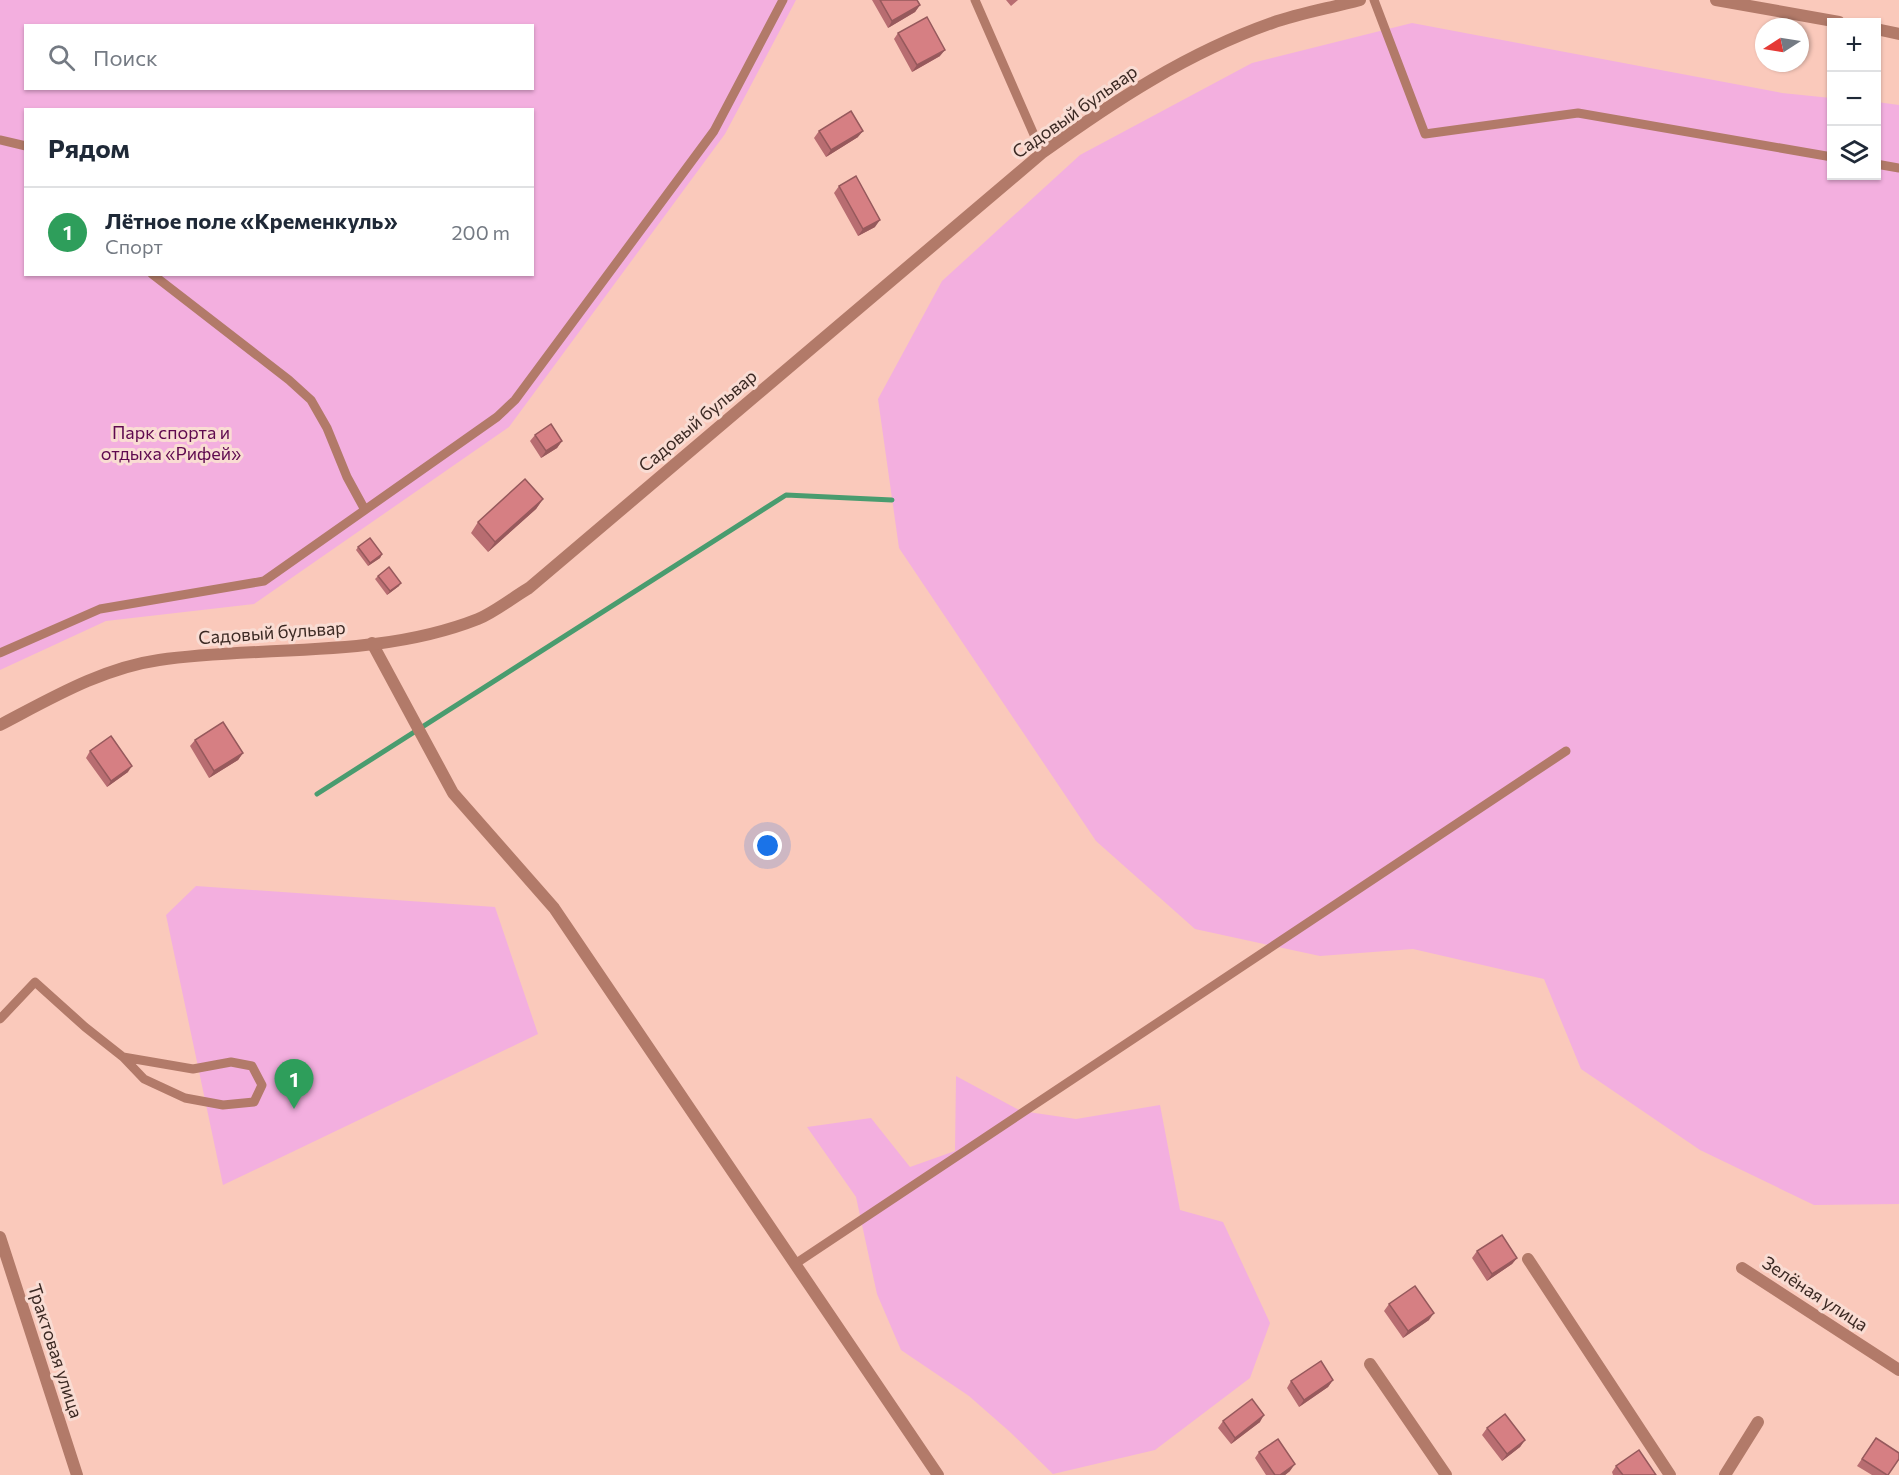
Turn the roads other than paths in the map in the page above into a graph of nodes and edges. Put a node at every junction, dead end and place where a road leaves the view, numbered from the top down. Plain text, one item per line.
1 (783, 0) edge
2 (975, 0) edge
3 (1360, 0) edge
4 (1374, 0) edge
5 (1716, 0) edge
6 (1827, 20) edge
7 (1881, 31) edge
8 (1899, 34) edge
9 (0, 140) edge
10 (24, 146) edge
11 (1042, 153) junction
12 (1827, 156) edge
13 (1881, 166) edge
14 (1899, 168) edge
15 (155, 276) edge
16 (365, 510) junction
17 (372, 644) junction
18 (0, 653) edge
19 (0, 725) edge
20 (1566, 751) dead end
21 (0, 1019) edge
22 (123, 1057) junction
23 (0, 1237) edge
24 (1528, 1259) dead end
25 (795, 1264) junction
26 (1742, 1268) dead end
27 (1370, 1364) dead end
28 (1899, 1370) edge
29 (1758, 1422) dead end
30 (77, 1475) edge
31 (938, 1475) edge
32 (1446, 1475) edge
33 (1670, 1475) edge
34 (1725, 1475) edge

1 - 16 lane
2 - 11 lane
3 - 11 street, Садовый бульвар
4 - 12 lane
5 - 6 street
7 - 8 street
9 - 10 lane
11 - 17 street, Садовый бульвар
13 - 14 lane
15 - 16 lane
16 - 18 lane
17 - 19 street, Садовый бульвар
17 - 25 street
20 - 25 lane
21 - 22 lane
22 - 22 lane
23 - 30 street, Трактовая улица
24 - 33 street
25 - 31 street
26 - 28 street, Зелёная улица
27 - 32 street
29 - 34 street

